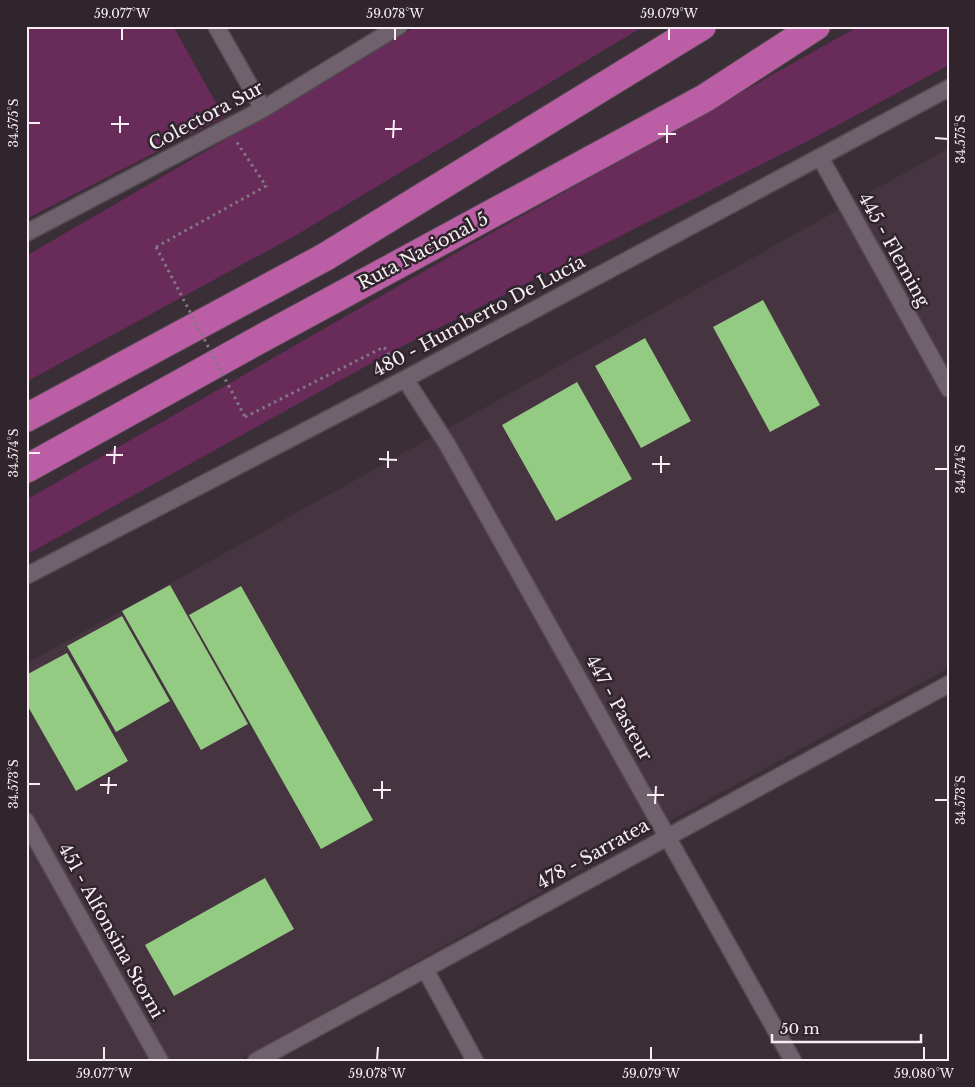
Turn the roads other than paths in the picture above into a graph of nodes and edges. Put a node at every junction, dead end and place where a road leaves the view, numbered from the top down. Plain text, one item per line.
1 (216, 26) edge
2 (399, 26) edge
3 (702, 26) edge
4 (816, 26) edge
5 (838, 26) edge
6 (949, 88) edge
7 (705, 98) junction
8 (263, 109) junction
9 (820, 157) junction
10 (26, 233) edge
11 (404, 378) junction
12 (949, 388) edge
13 (26, 418) edge
14 (26, 469) edge
15 (26, 576) edge
16 (949, 684) edge
17 (26, 821) edge
18 (668, 836) junction
19 (424, 969) junction
20 (160, 1061) edge
21 (256, 1061) edge
22 (475, 1061) edge
23 (793, 1061) edge

1 - 8 street
2 - 8 street, Colectora Sur
3 - 13 highway
4 - 7 highway, Ruta Nacional 5
5 - 7 highway
6 - 9 street, 480 - Humberto De Lucía
7 - 14 highway, Ruta Nacional 5
8 - 10 street, Colectora Sur
9 - 11 street, 480 - Humberto De Lucía
9 - 12 street, 445 - Fleming
11 - 15 street, 480 - Humberto De Lucía
11 - 18 street, 447 - Pasteur
16 - 18 street, 478 - Sarratea
17 - 20 street, 451 - Alfonsina Storni
18 - 19 street, 478 - Sarratea
18 - 23 street, 447 - Pasteur
19 - 21 street, 478 - Sarratea
19 - 22 street

